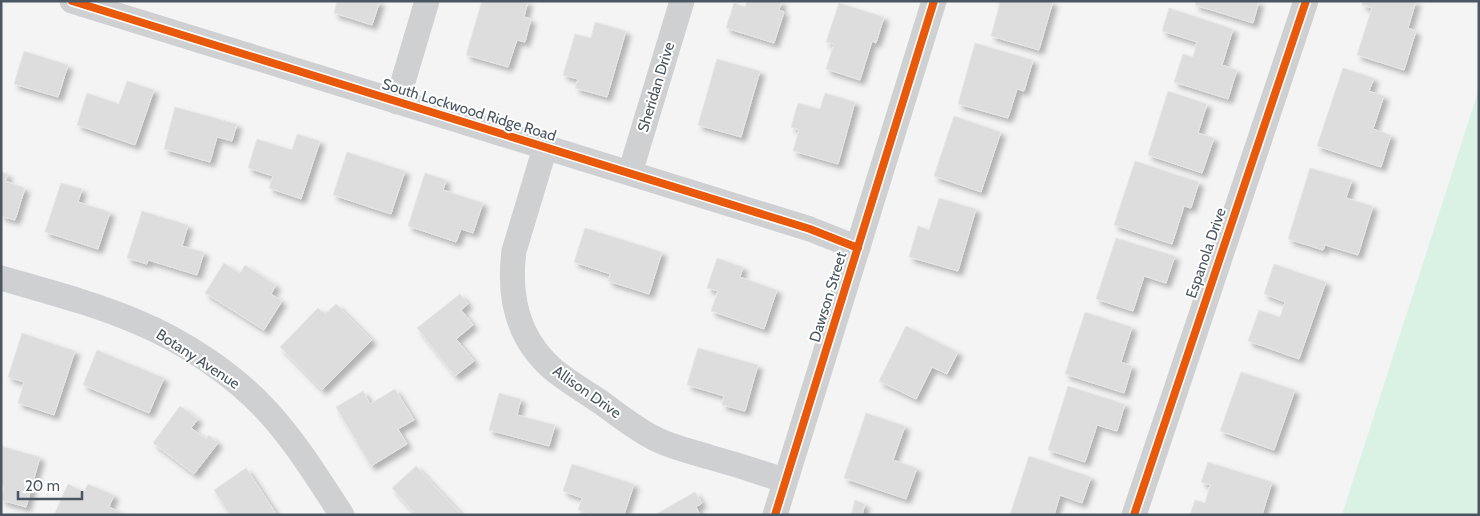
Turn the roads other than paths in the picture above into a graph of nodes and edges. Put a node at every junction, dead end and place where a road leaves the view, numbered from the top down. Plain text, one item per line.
1 (72, 1) edge
2 (427, 1) edge
3 (682, 1) edge
4 (934, 1) edge
5 (1306, 1) edge
6 (141, 12) edge
7 (397, 102) junction
8 (546, 148) junction
9 (630, 173) junction
10 (858, 248) junction
11 (1, 278) edge
12 (785, 481) junction
13 (342, 515) edge
14 (774, 515) edge
15 (1134, 515) edge

1 - 6 street, South Lockwood Ridge Road
2 - 7 street
3 - 9 street, Sheridan Drive
4 - 10 street, Dawson Street
5 - 15 street, Espanola Drive
6 - 7 street, South Lockwood Ridge Road
7 - 8 street, South Lockwood Ridge Road
8 - 9 street, South Lockwood Ridge Road
8 - 12 street, Allison Drive
9 - 10 street, South Lockwood Ridge Road
10 - 12 street, Dawson Street
11 - 13 street, Botany Avenue
12 - 14 street, Dawson Street

